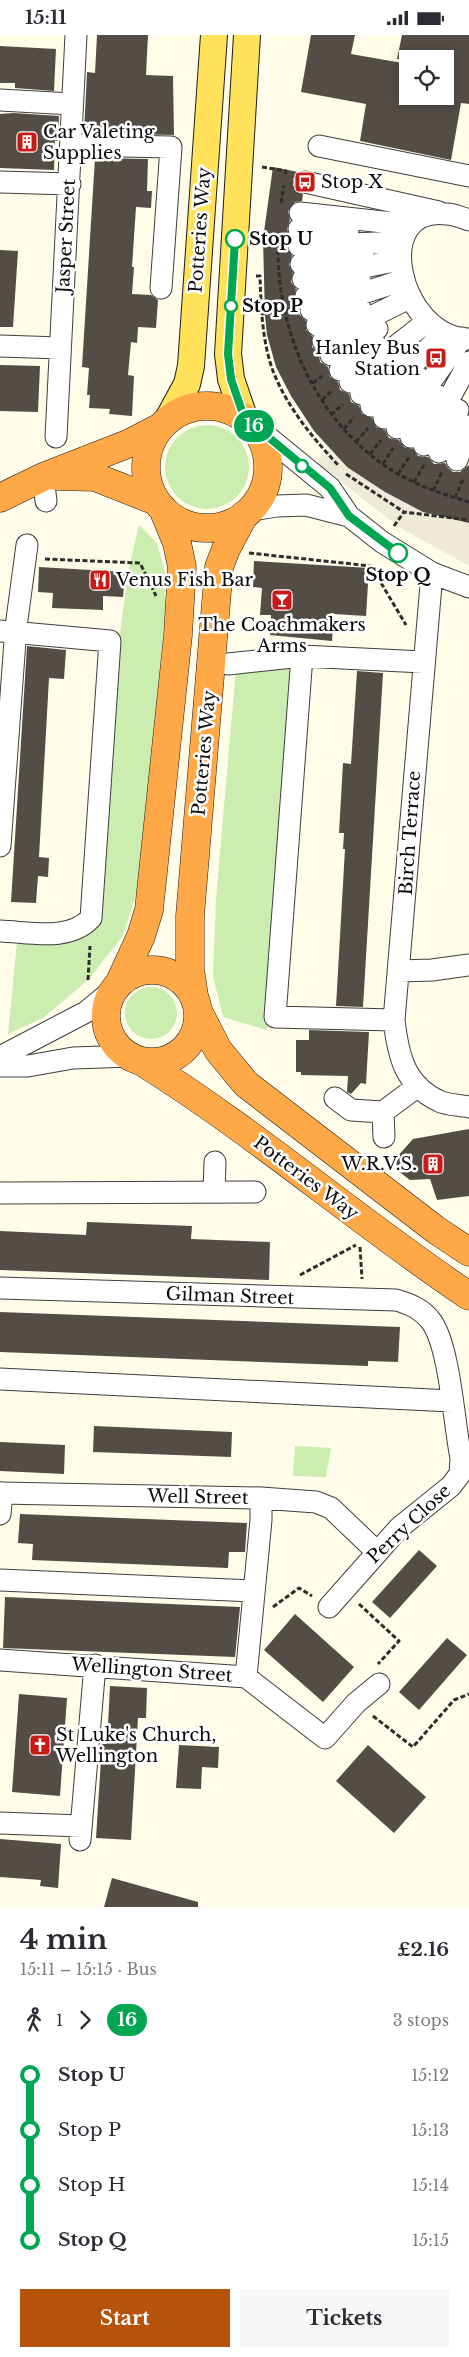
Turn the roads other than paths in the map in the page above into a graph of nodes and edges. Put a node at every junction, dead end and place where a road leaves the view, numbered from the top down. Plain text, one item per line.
1 (76, 35) edge
2 (214, 35) edge
3 (247, 35) edge
4 (0, 100) edge
5 (72, 104) junction
6 (71, 145) junction
7 (319, 146) dead end
8 (469, 177) edge
9 (0, 182) edge
10 (70, 184) junction
11 (448, 214) junction
12 (469, 220) edge
13 (161, 288) dead end
14 (424, 291) edge
15 (344, 331) junction
16 (0, 346) edge
17 (60, 348) junction
18 (469, 363) edge
19 (469, 387) edge
20 (248, 421) junction
21 (163, 424) junction
22 (469, 426) edge
23 (56, 437) dead end
24 (46, 485) junction
25 (0, 498) edge
26 (160, 505) junction
27 (248, 513) junction
28 (349, 516) junction
29 (26, 551) road end
30 (432, 573) junction
31 (469, 587) edge
32 (11, 630) edge
33 (302, 656) junction
34 (423, 662) junction
35 (228, 664) dead end
36 (0, 847) edge
37 (0, 929) edge
38 (0, 941) edge
39 (469, 965) edge
40 (399, 971) junction
41 (117, 986) junction
42 (196, 1003) junction
43 (394, 1020) junction
44 (0, 1057) edge
45 (136, 1058) junction
46 (0, 1067) edge
47 (418, 1086) junction
48 (335, 1097) dead end
49 (469, 1107) edge
50 (383, 1112) junction
51 (384, 1137) dead end
52 (215, 1162) dead end
53 (214, 1192) junction
54 (255, 1192) dead end
55 (0, 1193) edge
56 (469, 1252) edge
57 (0, 1288) edge
58 (469, 1296) edge
59 (442, 1341) joint
60 (0, 1379) edge
61 (452, 1401) junction
62 (465, 1475) edge
63 (261, 1498) junction
64 (1, 1500) edge
65 (376, 1551) junction
66 (0, 1580) edge
67 (253, 1591) junction
68 (329, 1607) road end
69 (0, 1660) edge
70 (95, 1665) junction
71 (246, 1677) junction
72 (379, 1684) road end
73 (0, 1823) edge

1 - 5 street, Jasper Street
2 - 21 main road, Potteries Way
3 - 20 main road, Potteries Way
4 - 5 street
5 - 6 street, Jasper Street
6 - 10 street, Jasper Street
6 - 13 street
7 - 8 street
9 - 10 street
10 - 17 street, Jasper Street
11 - 12 street
11 - 14 street
11 - 15 street
14 - 15 street
14 - 15 street
14 - 15 street
14 - 15 street
14 - 15 street
14 - 15 street
14 - 15 street
14 - 15 street
15 - 18 street
15 - 19 street
15 - 22 street
16 - 17 street
17 - 23 street, Jasper Street
20 - 21 highway
20 - 27 highway
20 - 28 street
21 - 24 highway
21 - 26 highway
24 - 25 highway
24 - 26 highway
26 - 27 highway
26 - 41 highway, Potteries Way
27 - 28 street
27 - 42 highway, Potteries Way
28 - 30 street
29 - 32 street
30 - 31 street
30 - 34 street, Birch Terrace
32 - 36 street
32 - 37 street
33 - 34 street
33 - 35 street
33 - 43 street
34 - 40 street, Birch Terrace
37 - 38 street
39 - 40 street
40 - 43 street, Birch Terrace
41 - 42 highway
41 - 44 street
41 - 45 highway
42 - 45 highway
42 - 56 highway, Potteries Way
43 - 47 street, Birch Terrace
45 - 46 street
45 - 58 highway, Potteries Way
47 - 49 street, Birch Terrace
47 - 50 street
48 - 50 street
50 - 51 street
52 - 53 street
53 - 54 street
53 - 55 street
57 - 59 street, Gilman Street
59 - 61 street, Perry Close
60 - 61 street
61 - 62 street, Perry Close
62 - 65 street, Perry Close
63 - 64 street, Well Street
63 - 65 street, Well Street
63 - 67 street
65 - 68 street, Perry Close
66 - 67 street
67 - 71 street
69 - 70 street, Wellington Street
70 - 71 street, Wellington Street
70 - 73 street
71 - 72 street, Wellington Street

